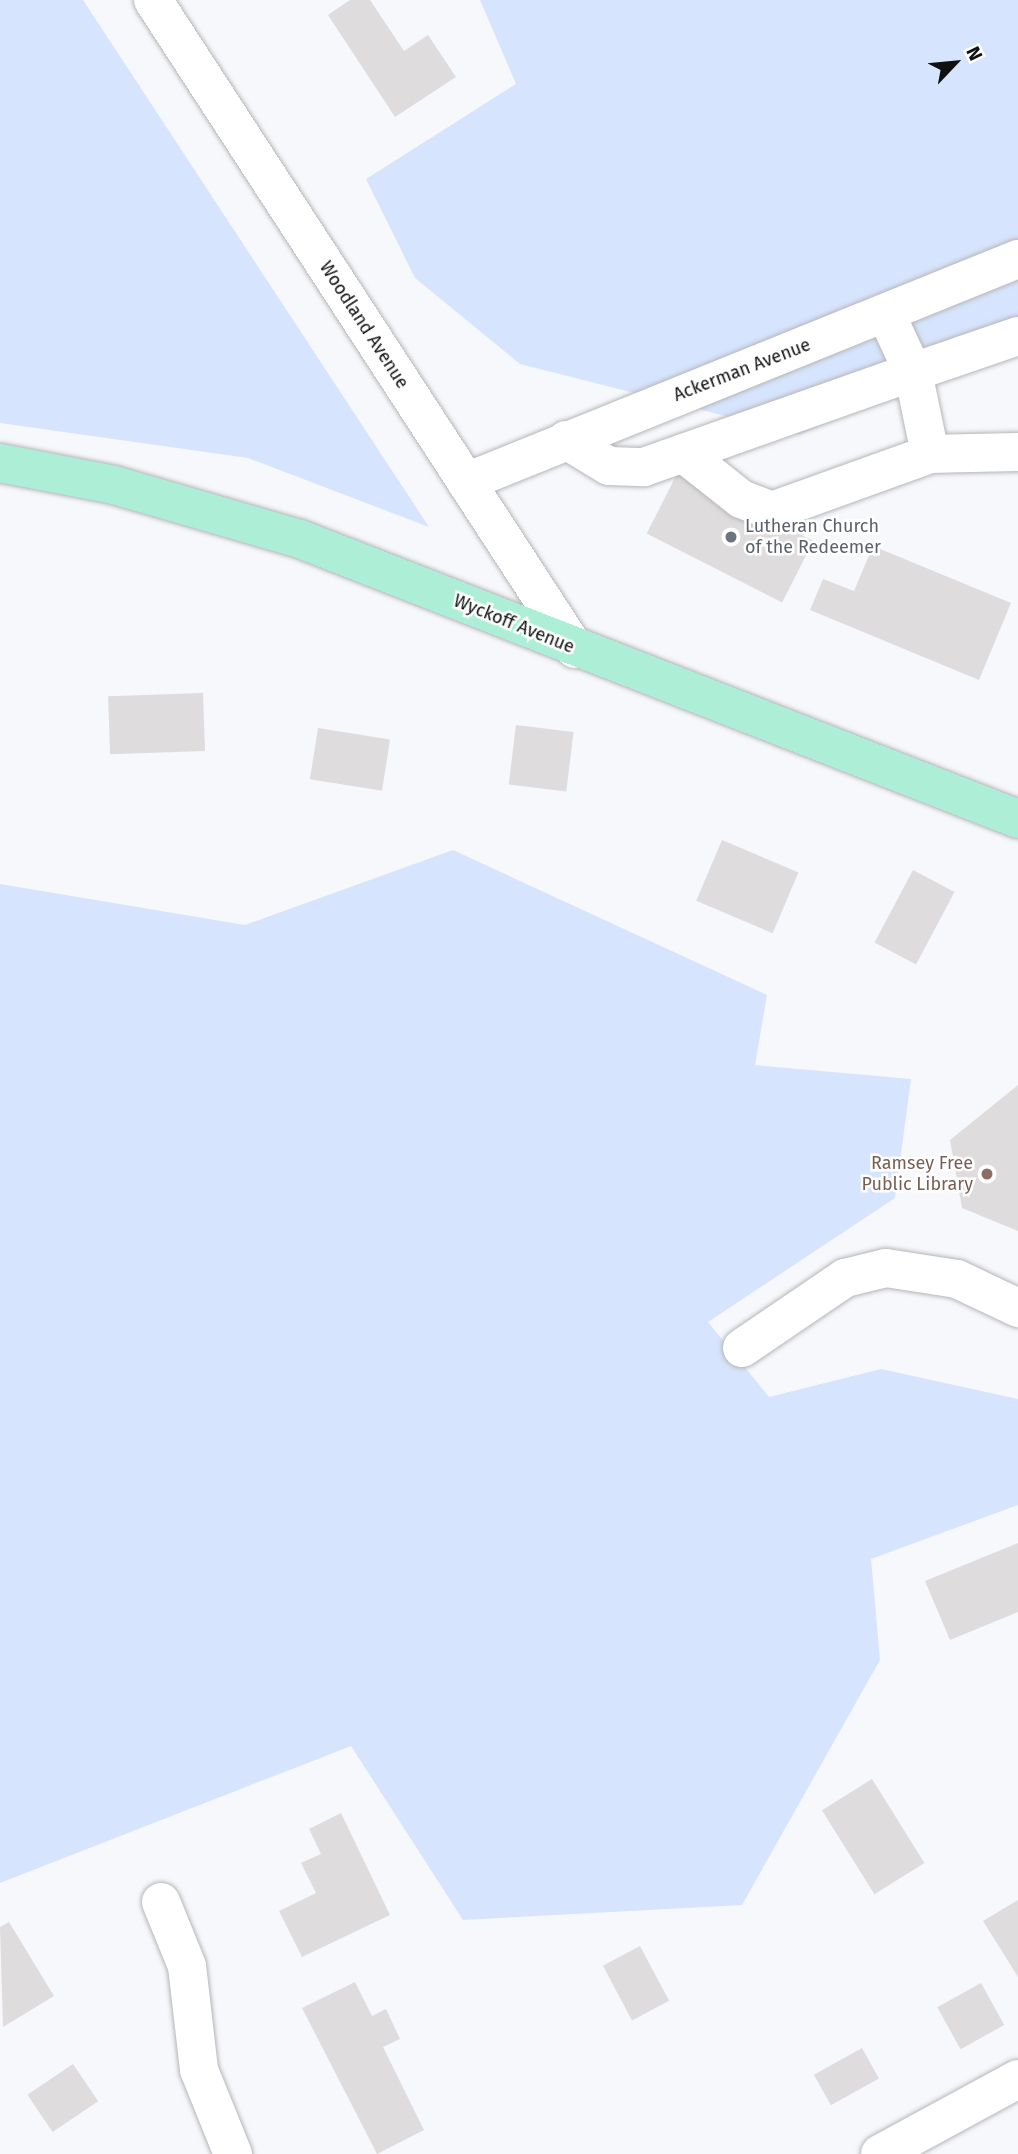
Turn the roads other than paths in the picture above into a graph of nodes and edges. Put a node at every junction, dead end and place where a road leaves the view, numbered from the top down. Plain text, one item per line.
1 (153, 0) edge
2 (1018, 259) edge
3 (886, 314) junction
4 (1018, 337) edge
5 (913, 372) junction
6 (566, 440) junction
7 (1018, 452) edge
8 (683, 453) junction
9 (930, 454) junction
10 (0, 463) edge
11 (466, 482) junction
12 (575, 649) junction
13 (1018, 819) edge
14 (1018, 1308) edge
15 (742, 1348) dead end
16 (161, 1902) dead end
17 (1018, 2079) edge
18 (233, 2154) edge
19 (880, 2154) edge

1 - 11 street, Woodland Avenue
2 - 3 street, Ackerman Avenue
3 - 5 street
3 - 6 street, Ackerman Avenue
4 - 5 street
5 - 8 street
5 - 9 street
6 - 8 street
6 - 11 street, Ackerman Avenue
7 - 9 street
8 - 9 street
10 - 12 main road, Wyckoff Avenue
11 - 12 street, Woodland Avenue
12 - 13 main road, Wyckoff Avenue
14 - 15 street
16 - 18 street
17 - 19 street

